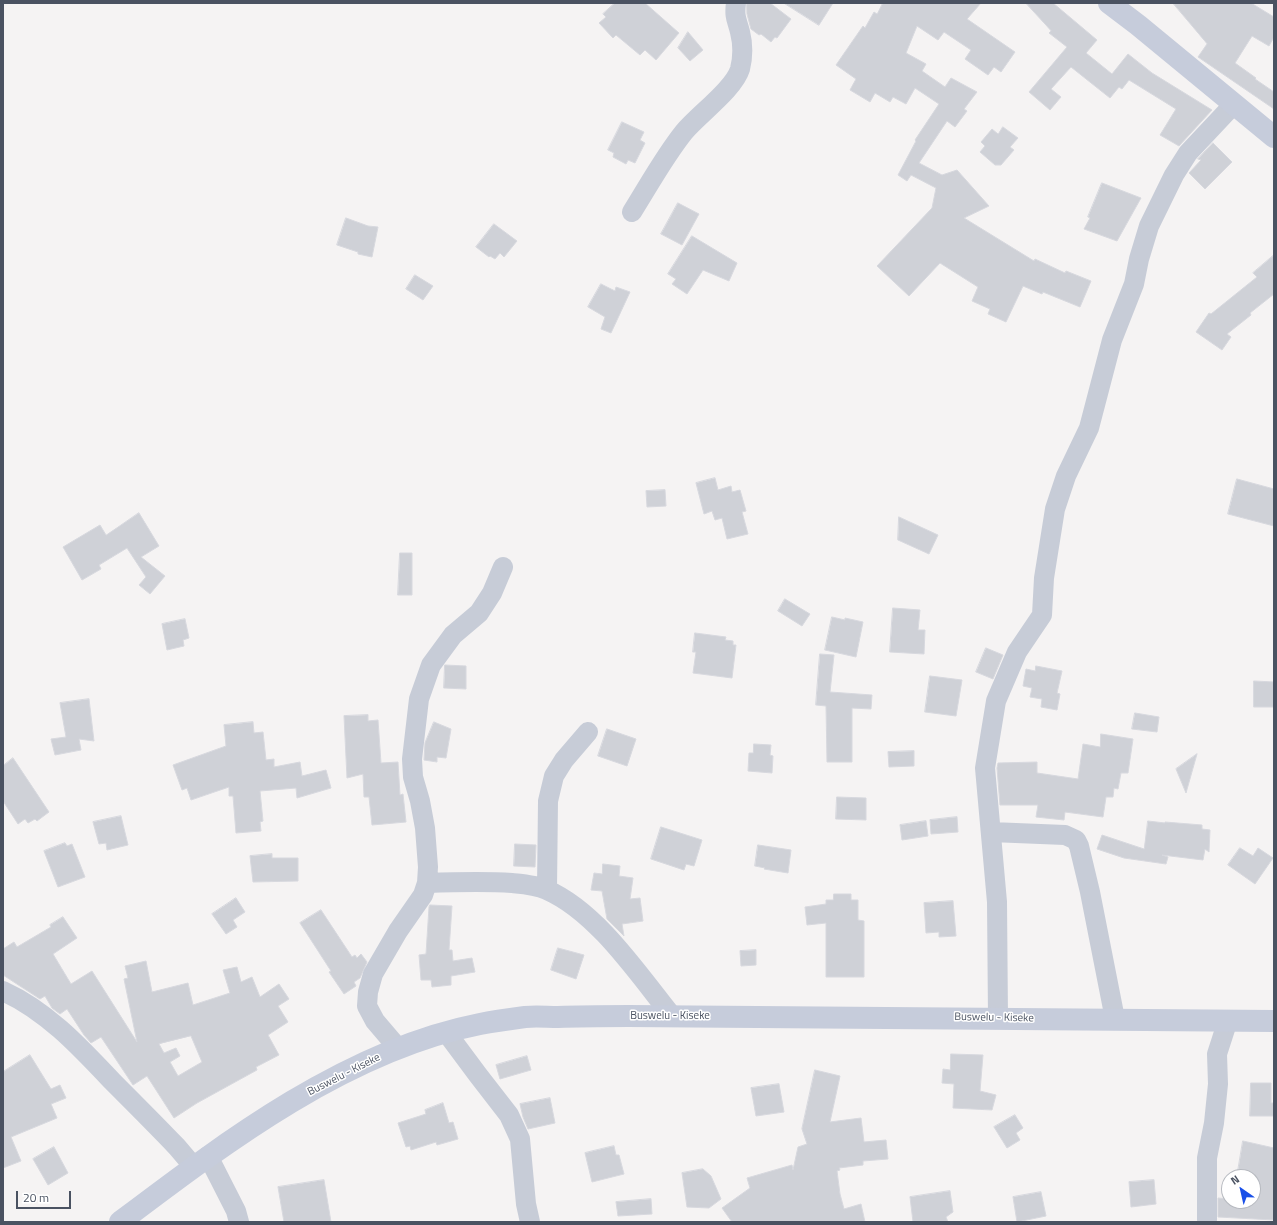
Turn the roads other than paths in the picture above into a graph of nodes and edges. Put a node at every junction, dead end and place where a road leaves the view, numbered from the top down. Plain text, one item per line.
1 (736, 3) edge
2 (1109, 3) edge
3 (1234, 104) junction
4 (1273, 135) edge
5 (632, 212) dead end
6 (503, 567) dead end
7 (588, 732) dead end
8 (991, 832) junction
9 (427, 883) junction
10 (547, 889) junction
11 (3, 991) edge
12 (672, 1016) junction
13 (998, 1018) junction
14 (1115, 1019) junction
15 (1228, 1020) junction
16 (1274, 1021) edge
17 (446, 1032) junction
18 (398, 1048) junction
19 (201, 1162) junction
20 (1207, 1220) dead end
21 (120, 1222) edge
22 (239, 1222) edge
23 (530, 1222) edge

1 - 5 street
2 - 3 main road
3 - 4 main road
3 - 8 street
6 - 9 street
7 - 10 street
8 - 13 street
8 - 14 street
9 - 10 street
9 - 18 street
10 - 12 street
11 - 19 street
12 - 13 main road, Buswelu - Kiseke
12 - 17 main road, Buswelu - Kiseke
13 - 14 main road, Buswelu - Kiseke
14 - 15 main road, Buswelu - Kiseke
15 - 16 main road, Buswelu - Kiseke
15 - 20 street
17 - 18 main road, Buswelu - Kiseke
17 - 23 street
18 - 19 main road, Buswelu - Kiseke
19 - 21 main road, Buswelu - Kiseke
19 - 22 street

